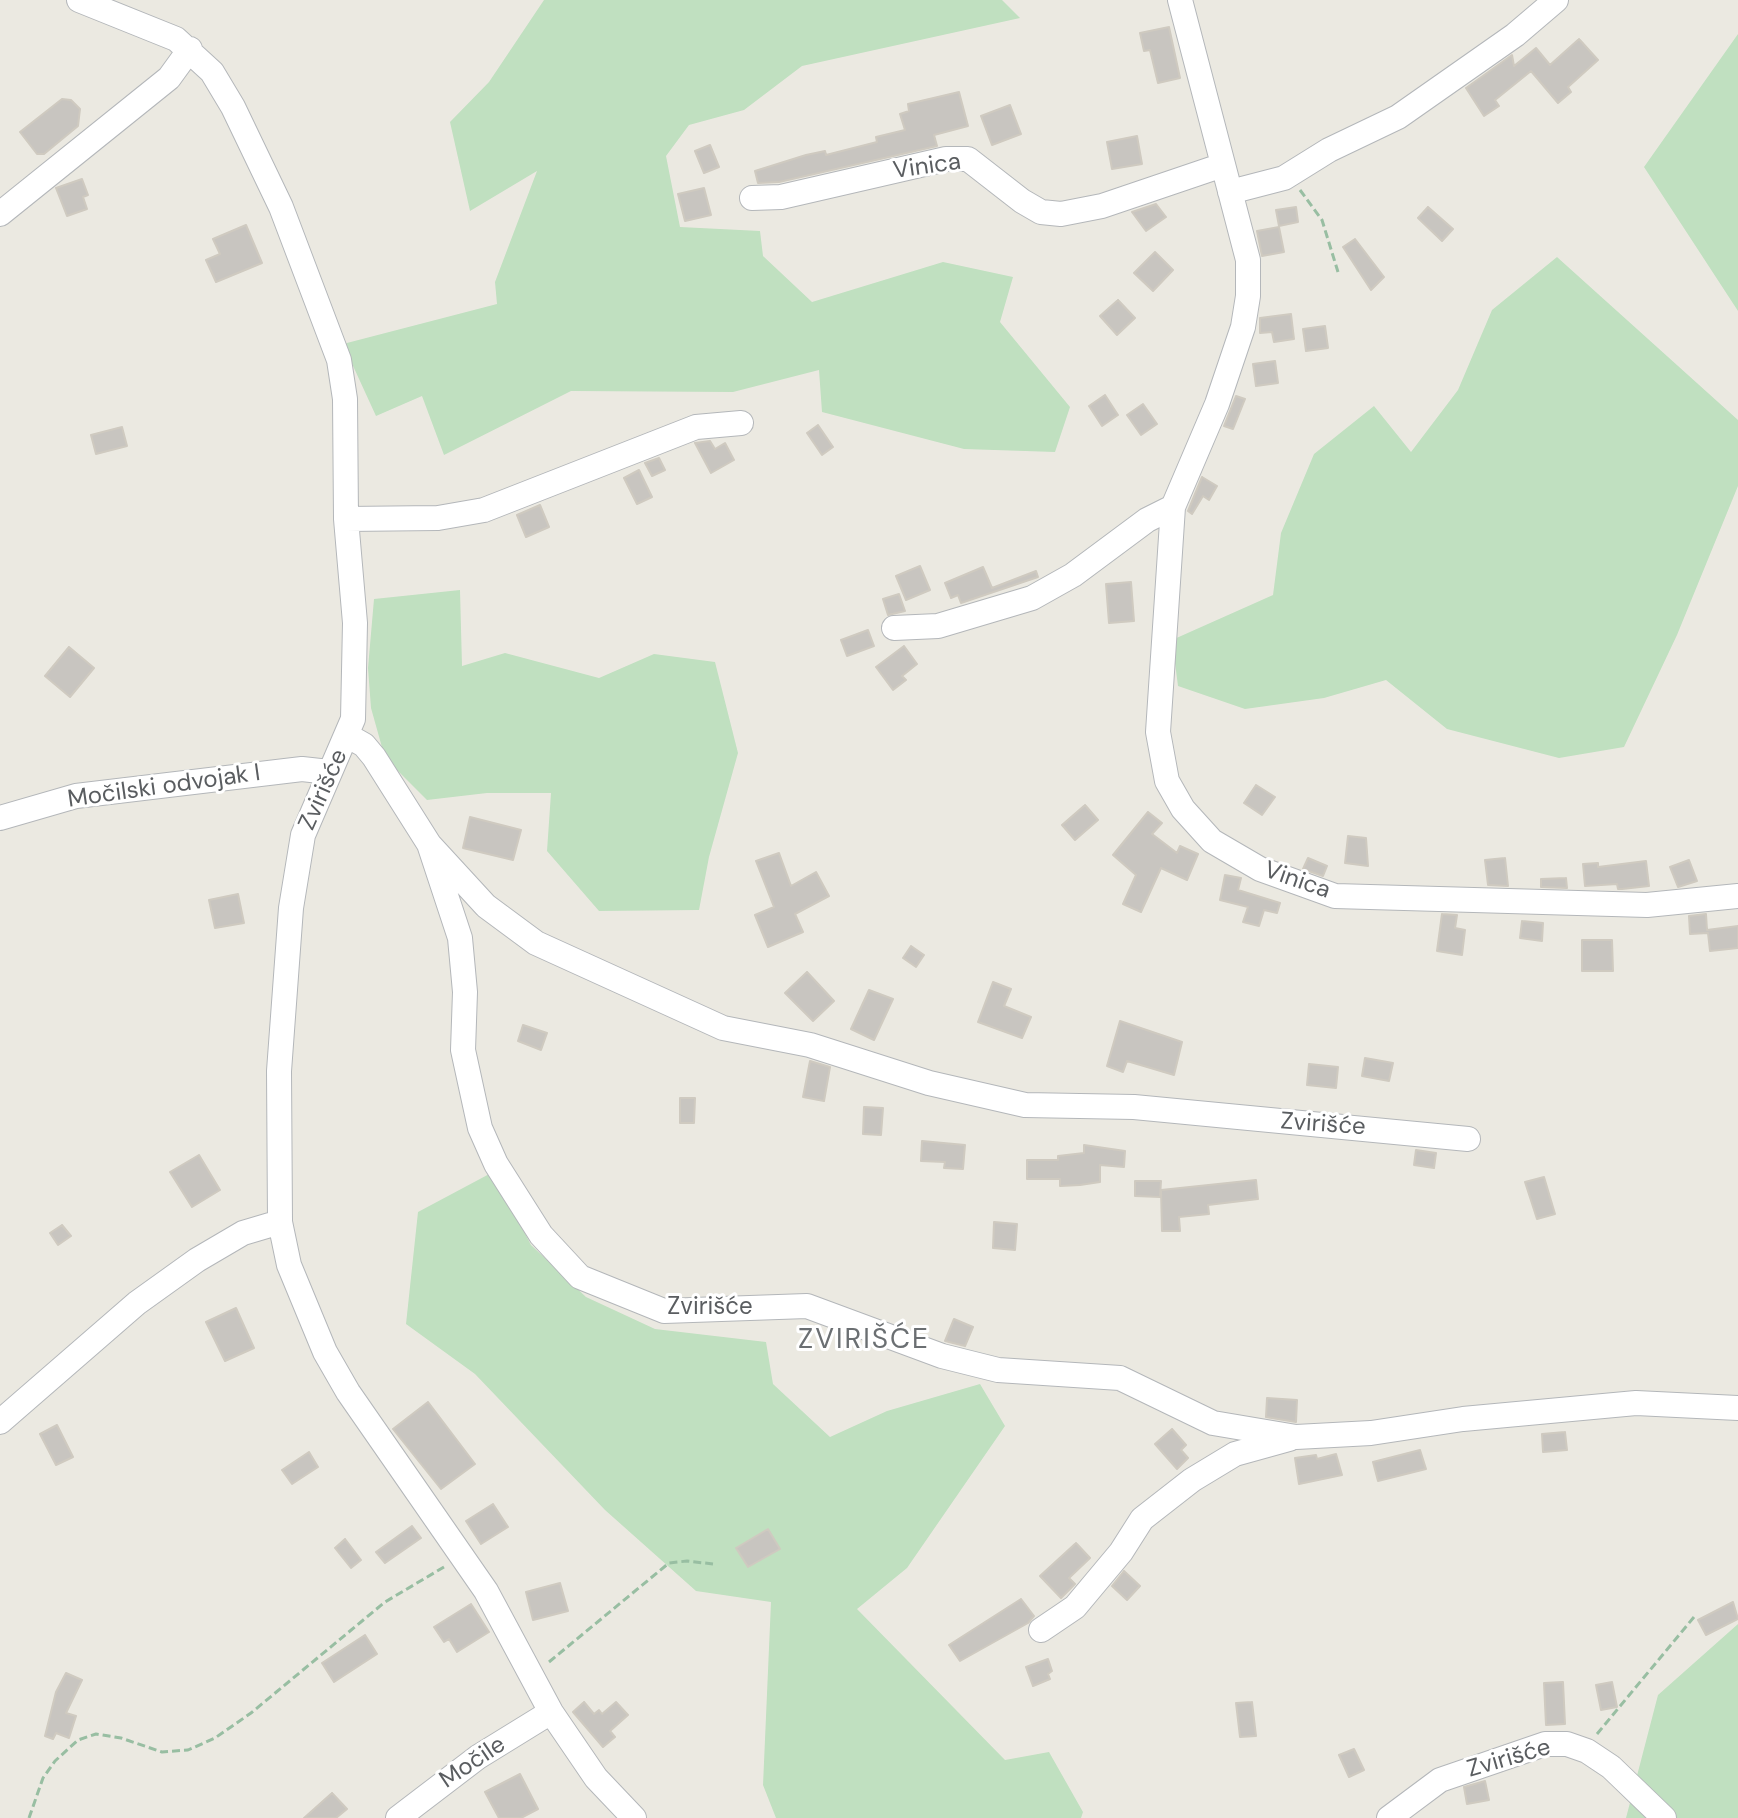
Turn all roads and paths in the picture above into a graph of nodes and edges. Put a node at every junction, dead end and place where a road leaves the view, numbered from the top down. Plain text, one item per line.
1 (79, 0) edge
2 (1180, 0) edge
3 (1556, 0) edge
4 (190, 49) junction
5 (1223, 165) junction
6 (1284, 178) junction
7 (1230, 192) junction
8 (752, 198) dead end
9 (0, 214) edge
10 (1338, 272) dead end
11 (741, 423) dead end
12 (1173, 507) junction
13 (346, 519) junction
14 (894, 628) dead end
15 (348, 736) junction
16 (329, 772) junction
17 (0, 818) edge
18 (429, 844) junction
19 (1738, 896) edge
20 (1468, 1139) dead end
21 (280, 1222) junction
22 (1738, 1408) edge
23 (0, 1422) edge
24 (1296, 1437) junction
25 (464, 1558) junction
26 (713, 1564) dead end
27 (1694, 1617) dead end
28 (1041, 1630) dead end
29 (529, 1674) junction
30 (551, 1712) junction
31 (1587, 1751) junction
32 (29, 1818) edge
33 (398, 1818) edge
34 (634, 1818) edge
35 (1389, 1818) edge
36 (1664, 1818) edge

1 - 4 street
2 - 5 street, Vinica
3 - 6 street
4 - 9 street
4 - 13 street
5 - 7 street, Vinica
5 - 8 street, Vinica
6 - 7 street
6 - 10 path
7 - 12 street, Vinica
11 - 13 street
12 - 14 street
12 - 19 street, Vinica
13 - 15 street
15 - 16 street, Zvirišće
15 - 18 street, Zvirišće
16 - 17 street, Močilski odvojak I
16 - 21 street, Zvirišće
18 - 20 street, Zvirišće
18 - 24 street, Zvirišće
21 - 23 street
21 - 25 street, Zvirišće
22 - 24 street, Zvirišće
24 - 28 street, Zvirišće
25 - 29 street, Zvirišće
25 - 32 path
26 - 29 path
27 - 31 path
29 - 30 street, Zvirišće
30 - 33 street, Močile
30 - 34 street, Zvirišće
31 - 35 street, Zvirišće
31 - 36 street, Zvirišće

